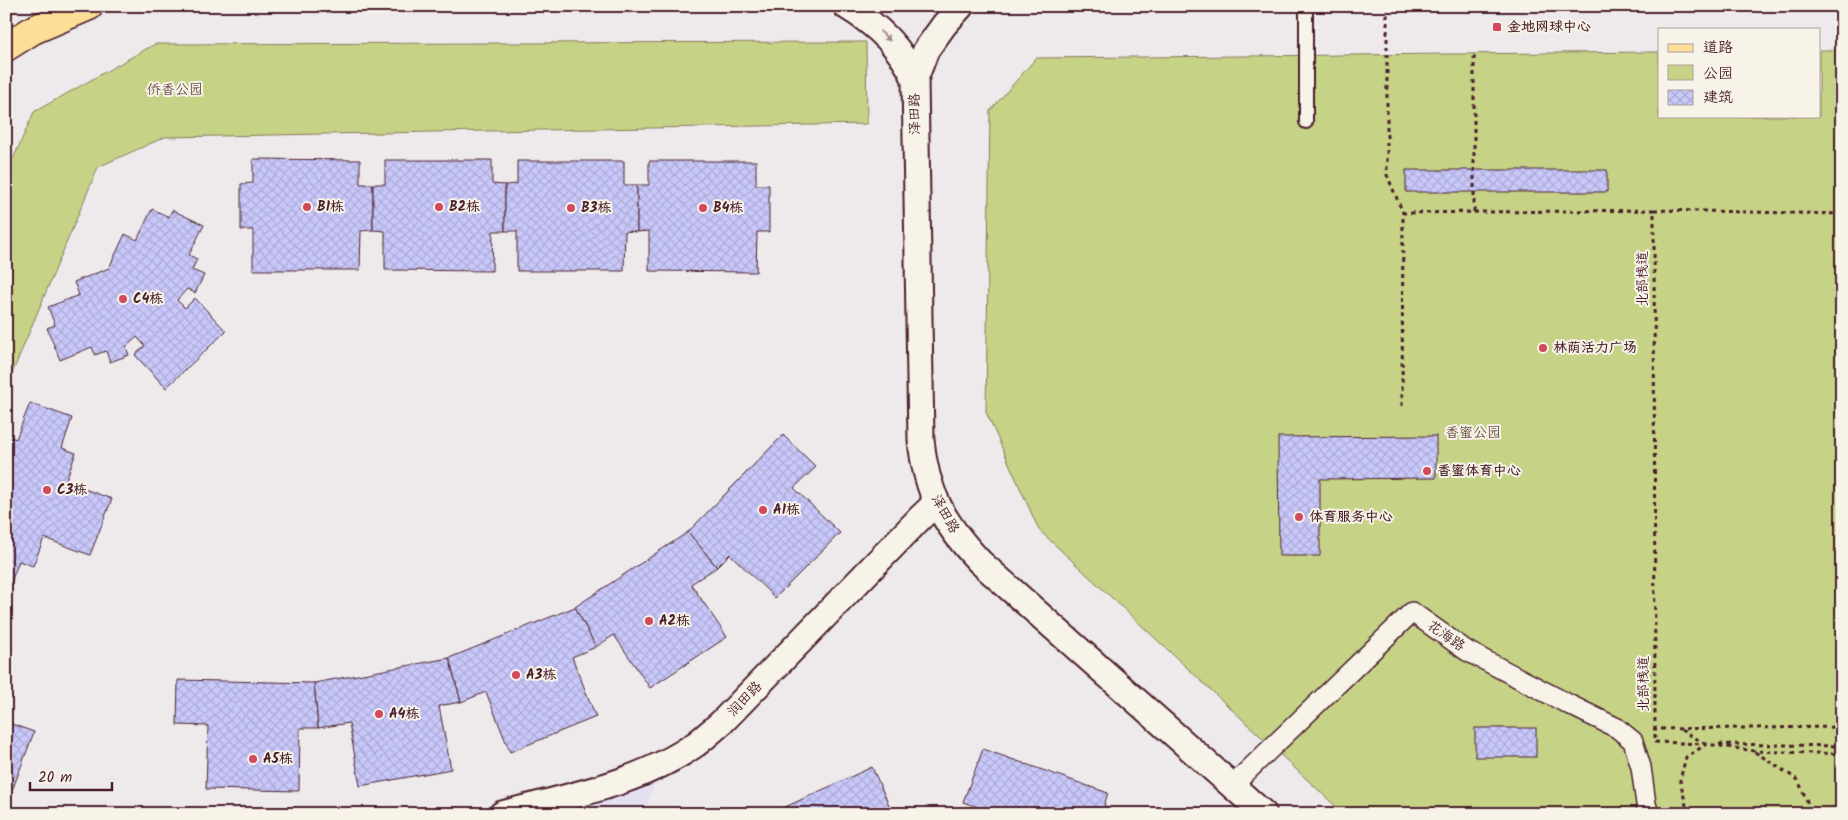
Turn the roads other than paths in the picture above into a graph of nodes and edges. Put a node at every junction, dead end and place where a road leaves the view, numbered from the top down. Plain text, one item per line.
1 (89, 6) edge
2 (846, 6) edge
3 (961, 6) edge
4 (1306, 6) edge
5 (6, 47) edge
6 (915, 79) junction
7 (1306, 122) dead end
8 (936, 503) junction
9 (1233, 785) junction
10 (502, 814) edge
11 (1264, 814) edge
12 (1650, 814) edge

1 - 5 main road
2 -> 6 street, 泽田路
3 - 6 street, 泽田路
4 - 7 lane
6 - 8 street, 泽田路
8 - 9 street, 泽田路
8 - 10 street, 润田路
9 - 11 street, 泽田路
9 - 12 street, 花海路

